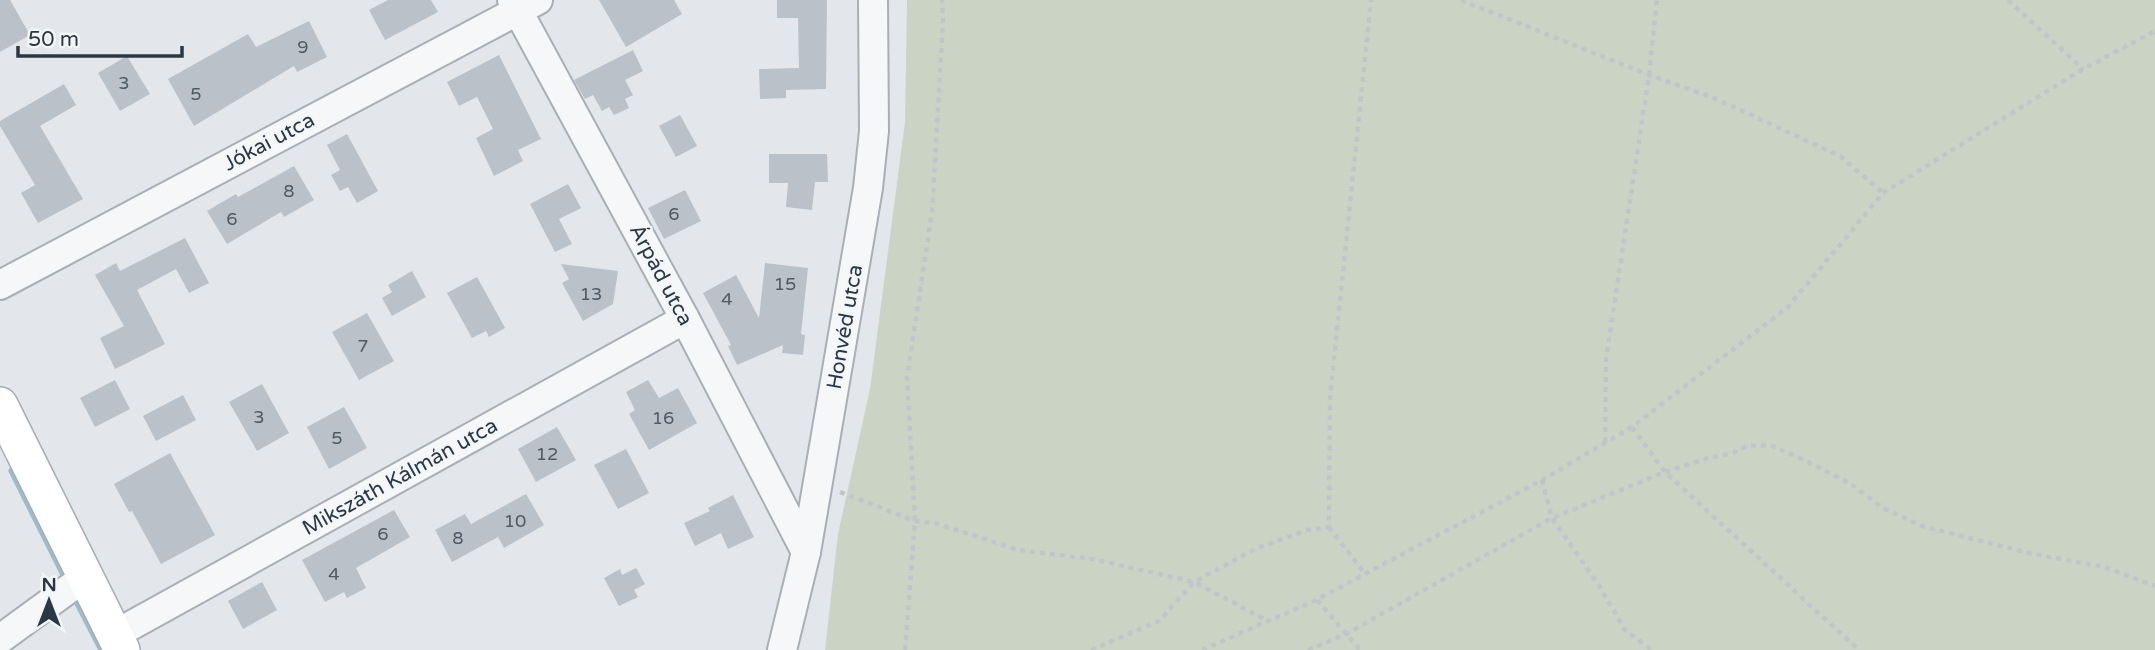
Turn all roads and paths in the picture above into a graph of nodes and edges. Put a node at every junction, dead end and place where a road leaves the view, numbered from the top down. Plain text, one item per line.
1 (873, 0) edge
2 (942, 0) edge
3 (1371, 0) edge
4 (1461, 0) edge
5 (1657, 0) edge
6 (2008, 0) edge
7 (522, 4) edge
8 (2155, 31) edge
9 (2083, 69) junction
10 (1649, 75) junction
11 (1883, 193) junction
12 (0, 285) edge
13 (685, 319) junction
14 (0, 405) edge
15 (1632, 427) junction
16 (1605, 443) junction
17 (1665, 472) junction
18 (1542, 480) junction
19 (818, 484) junction
20 (1552, 518) junction
21 (915, 521) junction
22 (1329, 527) junction
23 (806, 552) junction
24 (1365, 574) junction
25 (1194, 582) junction
26 (75, 584) junction
27 (2155, 586) edge
28 (1316, 600) junction
29 (1268, 621) junction
30 (1346, 634) junction
31 (0, 639) edge
32 (118, 642) edge
33 (782, 650) edge
34 (905, 650) edge
35 (1091, 650) edge
36 (1202, 650) edge
37 (1308, 650) edge
38 (1360, 650) edge
39 (1652, 650) edge
40 (1859, 650) edge

1 - 19 street, Honvéd utca
2 - 21 path
3 - 22 path
4 - 10 path
5 - 10 path
6 - 9 path
7 - 12 street, Jókai utca
7 - 13 street, Árpád utca
8 - 9 path
9 - 11 path
10 - 11 path
10 - 16 path
11 - 15 path
13 - 23 street, Árpád utca
13 - 32 street, Mikszáth Kálmán utca
14 - 26 main road
15 - 16 path
15 - 17 path
16 - 18 path
17 - 20 path
17 - 27 path
17 - 40 path
18 - 20 path
18 - 24 path
19 - 21 path
19 - 23 street, Honvéd utca
20 - 30 path
20 - 39 path
21 - 25 path
21 - 34 path
22 - 24 path
22 - 25 path
23 - 33 street, Honvéd utca
24 - 28 path
25 - 29 path
25 - 35 path
26 - 31 street
26 - 32 main road
28 - 29 path
28 - 30 path
29 - 36 path
30 - 37 path
30 - 38 path

